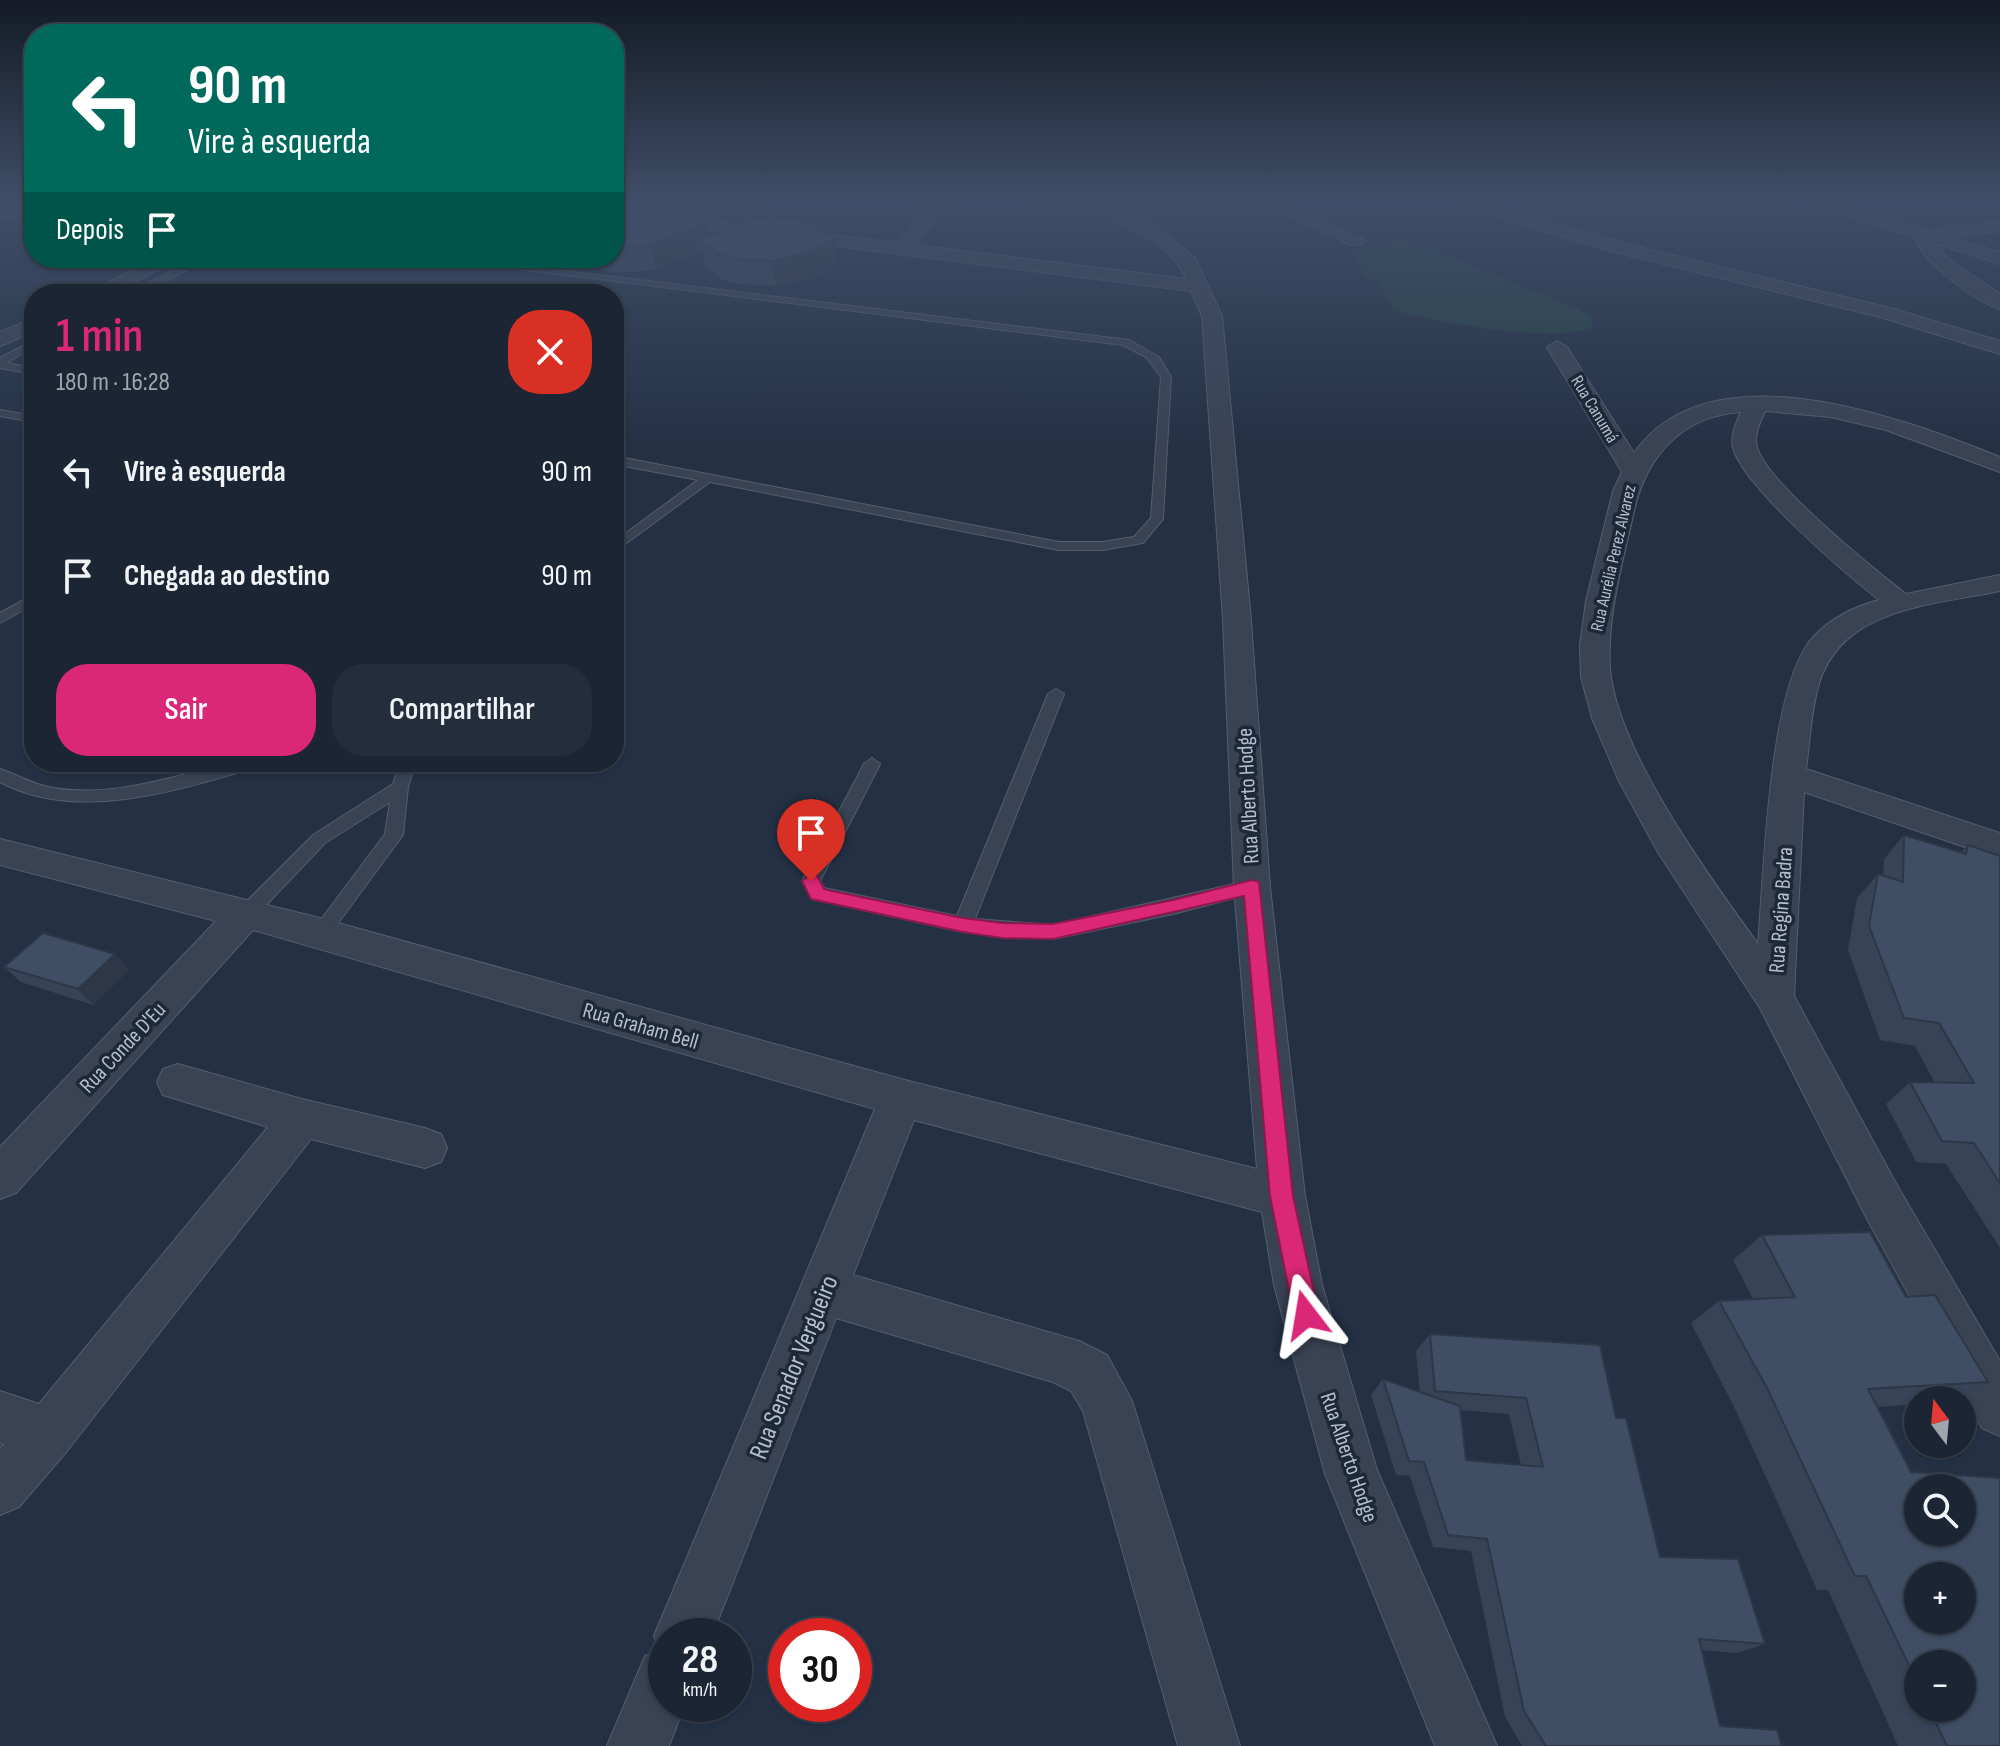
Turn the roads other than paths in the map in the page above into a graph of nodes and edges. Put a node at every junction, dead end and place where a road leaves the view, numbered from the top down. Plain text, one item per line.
1 (650, 284) edge
2 (1188, 284) edge
3 (1768, 284) edge
4 (1974, 284) edge
5 (1200, 286) joint
6 (2000, 303) edge
7 (24, 329) edge
8 (0, 340) edge
9 (1557, 347) dead end
10 (2000, 348) edge
11 (24, 349) edge
12 (0, 364) edge
13 (24, 369) edge
14 (1756, 405) junction
15 (0, 413) edge
16 (24, 417) edge
17 (624, 462) edge
18 (2000, 465) edge
19 (1633, 470) junction
20 (708, 478) junction
21 (624, 541) edge
22 (2000, 583) edge
23 (1900, 603) junction
24 (24, 604) edge
25 (0, 619) edge
26 (1056, 694) dead end
27 (872, 764) dead end
28 (210, 772) edge
29 (405, 772) edge
30 (0, 775) edge
31 (1788, 775) junction
32 (400, 787) junction
33 (2000, 846) edge
34 (0, 852) edge
35 (1252, 887) junction
36 (244, 916) junction
37 (963, 925) junction
38 (320, 933) junction
39 (1774, 997) junction
40 (178, 1082) dead end
41 (901, 1098) junction
42 (302, 1118) junction
43 (425, 1148) dead end
44 (0, 1178) edge
45 (1282, 1196) junction
46 (824, 1291) junction
47 (2000, 1410) edge
48 (0, 1417) edge
49 (49, 1433) junction
50 (0, 1488) edge
51 (690, 1618) edge
52 (648, 1721) edge
53 (638, 1746) edge
54 (1209, 1746) edge
55 (1466, 1746) edge

1 - 20 lane
2 - 5 street
3 - 10 street
4 - 6 street
5 - 35 street, Rua Alberto Hodge
7 - 8 street
9 - 19 street, Rua Canumá
11 - 12 lane
12 - 13 lane
14 - 18 street, Rua Aurélia Perez Alvarez
14 - 19 street, Rua Aurélia Perez Alvarez
14 - 23 street
15 - 16 lane
17 - 20 lane
19 - 39 street, Rua Aurélia Perez Alvarez
20 - 21 lane
22 - 23 street, Rua Regina Badra
23 - 31 street, Rua Regina Badra
24 - 25 lane
26 - 37 lane
27 - 37 lane
28 - 30 lane
29 - 32 lane
31 - 33 street
31 - 39 street, Rua Regina Badra
32 - 36 lane
32 - 38 lane
34 - 36 street, Rua Graham Bell
35 - 37 lane
35 - 45 street, Rua Alberto Hodge
36 - 38 street, Rua Graham Bell
36 - 44 street, Rua Conde D'Eu
38 - 41 street, Rua Graham Bell
39 - 47 street, Rua Regina Badra
40 - 42 street
41 - 45 street, Rua Graham Bell
41 - 46 street, Rua Senador Vergueiro
42 - 43 street
42 - 49 street
45 - 55 street, Rua Alberto Hodge
46 - 51 street, Rua Senador Vergueiro
46 - 54 street
48 - 49 street
49 - 50 street
52 - 53 street

